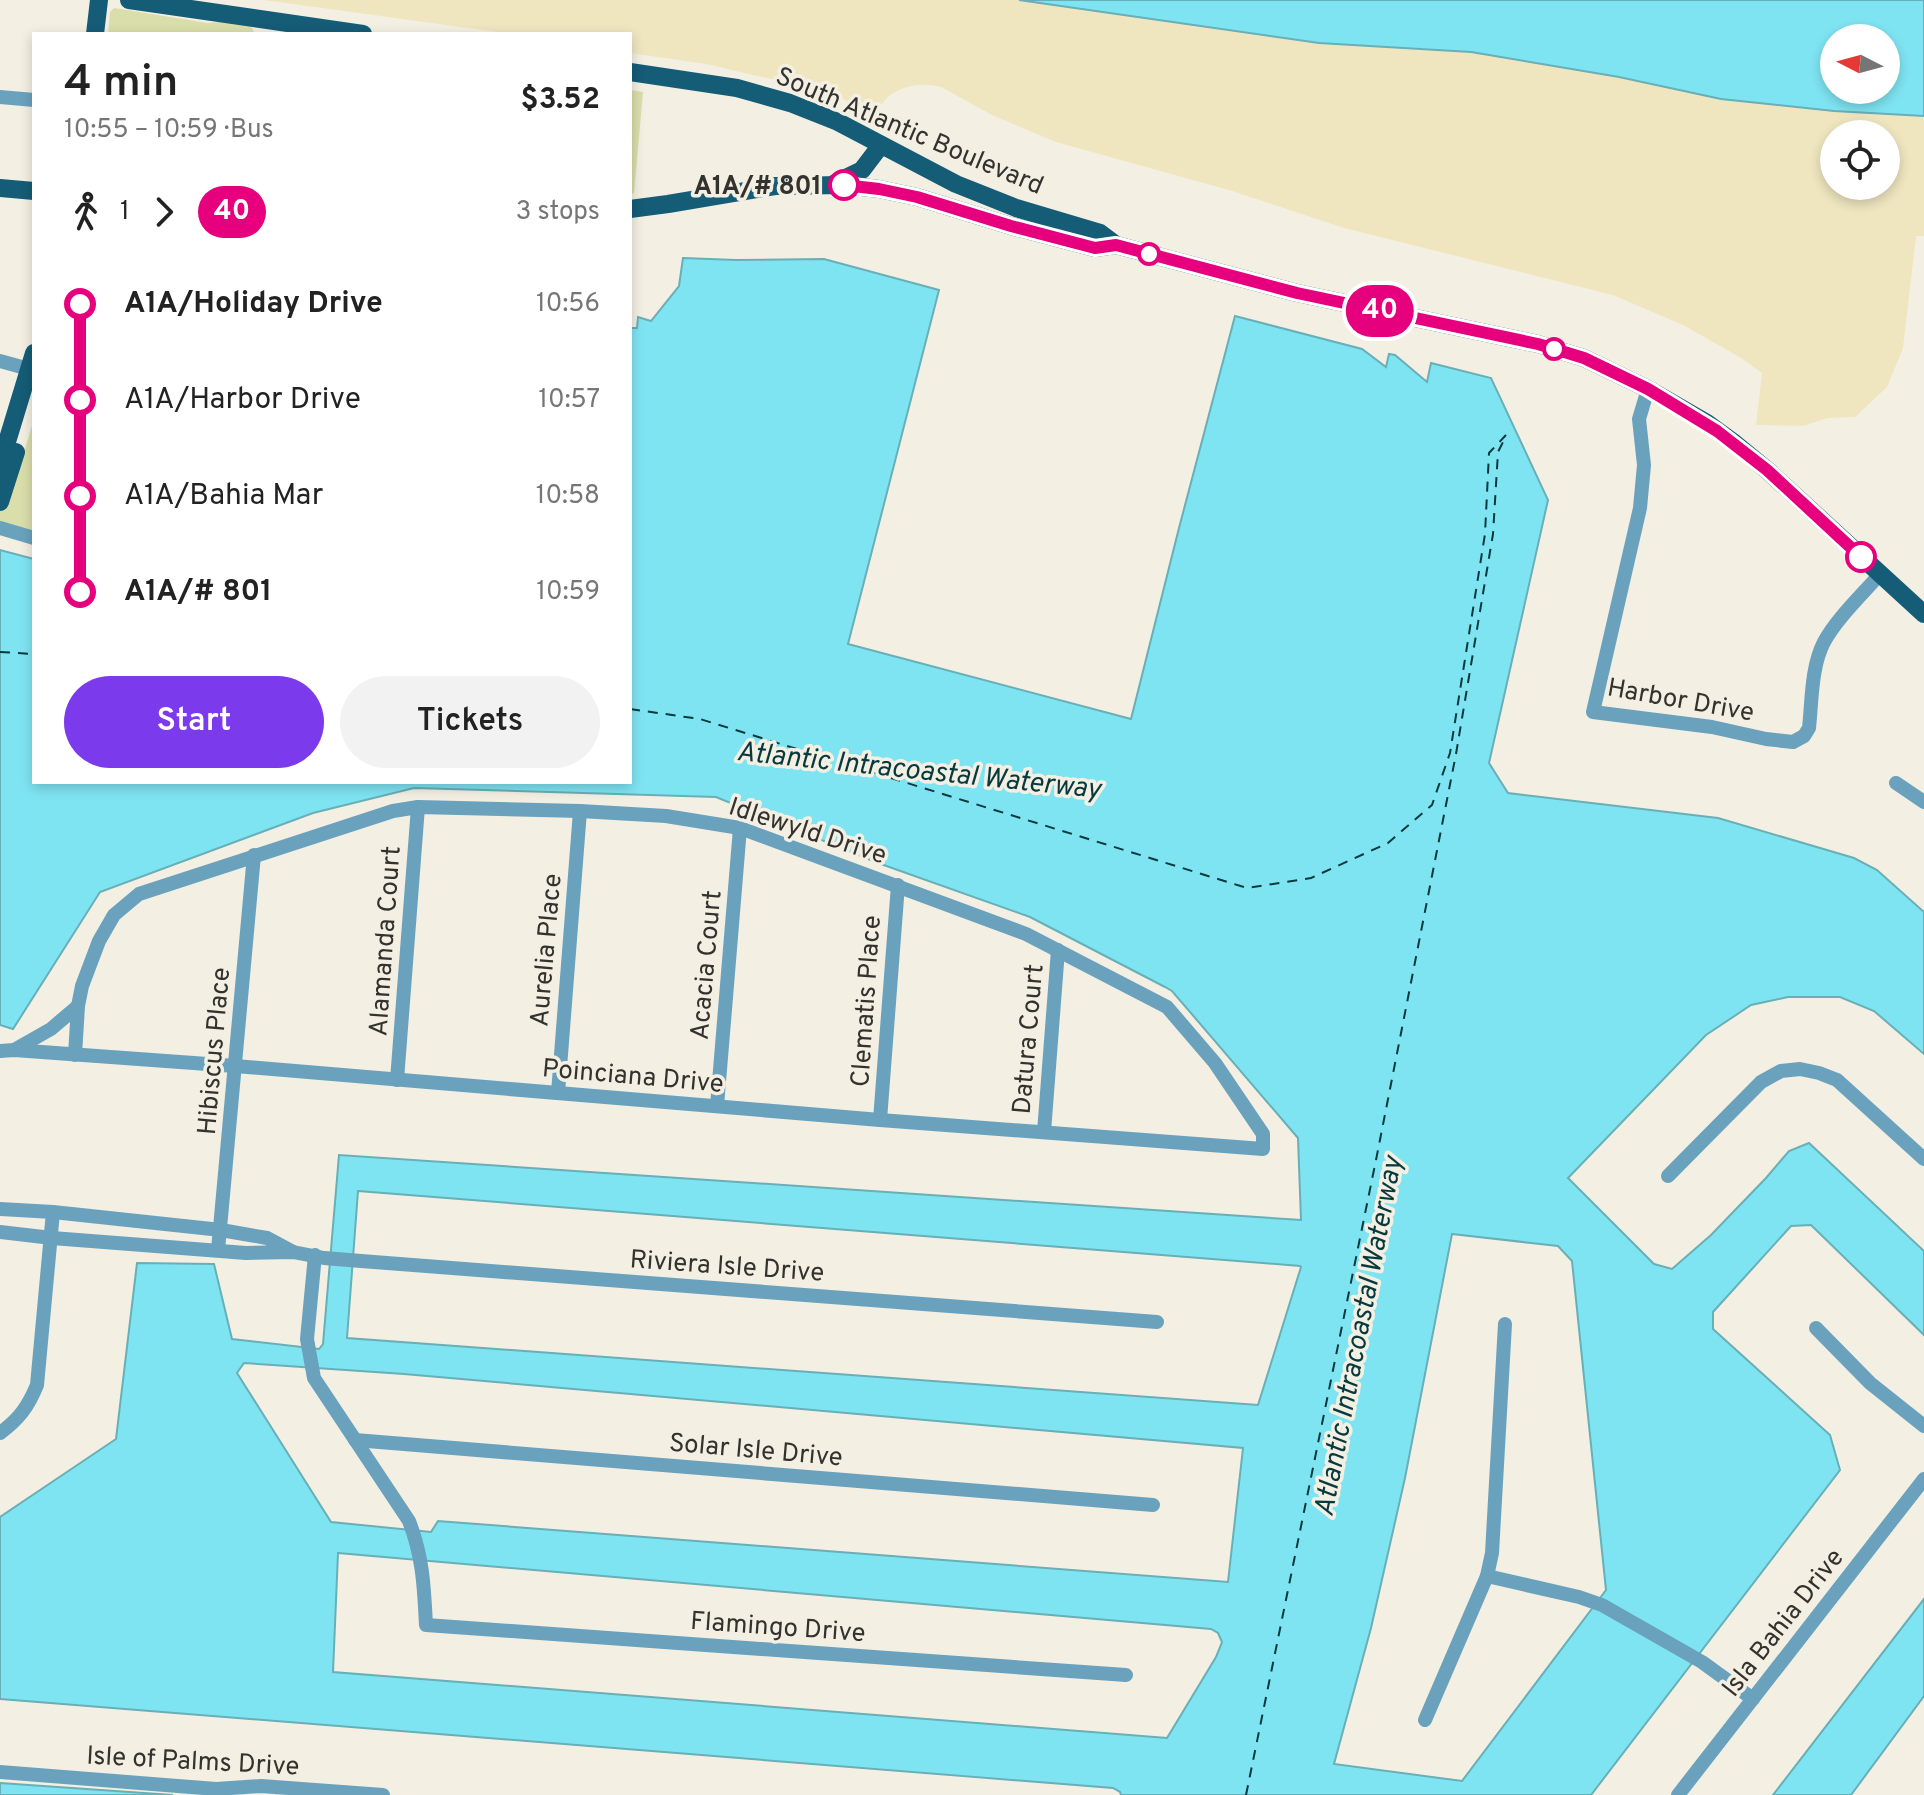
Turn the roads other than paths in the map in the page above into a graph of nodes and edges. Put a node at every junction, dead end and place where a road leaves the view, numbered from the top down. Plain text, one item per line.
1 (99, 0) edge
2 (129, 0) edge
3 (95, 32) edge
4 (349, 32) edge
5 (632, 72) edge
6 (0, 97) edge
7 (32, 100) edge
8 (850, 129) junction
9 (881, 145) junction
10 (837, 182) junction
11 (0, 188) edge
12 (32, 191) edge
13 (632, 209) edge
14 (1116, 245) junction
15 (0, 361) edge
16 (32, 361) edge
17 (1648, 389) junction
18 (28, 401) edge
19 (0, 465) edge
20 (0, 502) edge
21 (0, 528) edge
22 (32, 537) edge
23 (1880, 574) junction
24 (1924, 614) edge
25 (1896, 783) dead end
26 (1924, 802) edge
27 (418, 807) junction
28 (580, 811) junction
29 (740, 828) junction
30 (254, 855) junction
31 (898, 885) junction
32 (1058, 950) junction
33 (78, 1006) junction
34 (7, 1051) edge
35 (75, 1055) junction
36 (235, 1066) junction
37 (397, 1080) junction
38 (558, 1093) junction
39 (717, 1106) junction
40 (880, 1120) junction
41 (1044, 1132) junction
42 (1263, 1149) joint
43 (1924, 1159) edge
44 (1668, 1176) dead end
45 (0, 1209) edge
46 (53, 1212) junction
47 (221, 1230) junction
48 (0, 1232) edge
49 (52, 1238) junction
50 (218, 1250) junction
51 (293, 1252) junction
52 (320, 1256) junction
53 (1157, 1322) dead end
54 (1505, 1324) dead end
55 (1816, 1328) dead end
56 (1924, 1426) edge
57 (0, 1433) edge
58 (355, 1440) junction
59 (1924, 1479) edge
60 (1153, 1505) dead end
61 (1487, 1576) junction
62 (1126, 1675) dead end
63 (1753, 1699) junction
64 (1425, 1720) dead end
65 (0, 1772) edge
66 (383, 1795) edge
67 (1678, 1795) edge

1 - 3 main road
2 - 4 main road
5 - 8 main road, South Atlantic Boulevard
6 - 7 street
8 - 9 main road, South Atlantic Boulevard
8 - 10 main road
9 - 10 main road
9 - 14 main road, South Atlantic Boulevard
10 - 13 main road
10 - 14 main road
11 - 12 main road
14 - 17 main road
15 - 16 street
16 - 18 main road
17 - 23 main road
17 - 23 street, Harbor Drive
18 - 19 main road
18 - 20 main road
21 - 22 street
23 - 24 main road
25 - 26 street
27 - 28 street, Idlewyld Drive
27 - 30 street, Idlewyld Drive
27 - 37 street, Alamanda Court
28 - 29 street, Idlewyld Drive
28 - 38 street, Aurelia Place
29 - 31 street, Idlewyld Drive
29 - 39 street, Acacia Court
30 - 33 street, Idlewyld Drive
30 - 36 street, Hibiscus Place
31 - 32 street, Idlewyld Drive
31 - 40 street, Clematis Place
32 - 41 street, Datura Court
32 - 42 street, Idlewyld Drive
33 - 34 street
33 - 35 street, Idlewyld Drive
34 - 35 street, Poinciana Drive
35 - 36 street, Poinciana Drive
36 - 37 street, Poinciana Drive
36 - 47 street, Hibiscus Place
37 - 38 street, Poinciana Drive
38 - 39 street, Poinciana Drive
39 - 40 street, Poinciana Drive
40 - 41 street, Poinciana Drive
41 - 42 street, Poinciana Drive
43 - 44 street
45 - 46 street, Riviera Isle Drive
46 - 47 street, Riviera Isle Drive
46 - 49 street
47 - 50 street, Hibiscus Place
47 - 51 street, Riviera Isle Drive
48 - 49 street, Riviera Isle Drive
49 - 50 street, Riviera Isle Drive
49 - 57 street
50 - 51 street, Riviera Isle Drive
51 - 52 street, Riviera Isle Drive
52 - 53 street, Riviera Isle Drive
52 - 58 street
54 - 61 street
55 - 56 street
58 - 60 street, Solar Isle Drive
58 - 62 street, Flamingo Drive
59 - 63 street, Isla Bahia Drive
61 - 63 street
61 - 64 street
63 - 67 street, Isla Bahia Drive
65 - 66 street, Isle of Palms Drive

